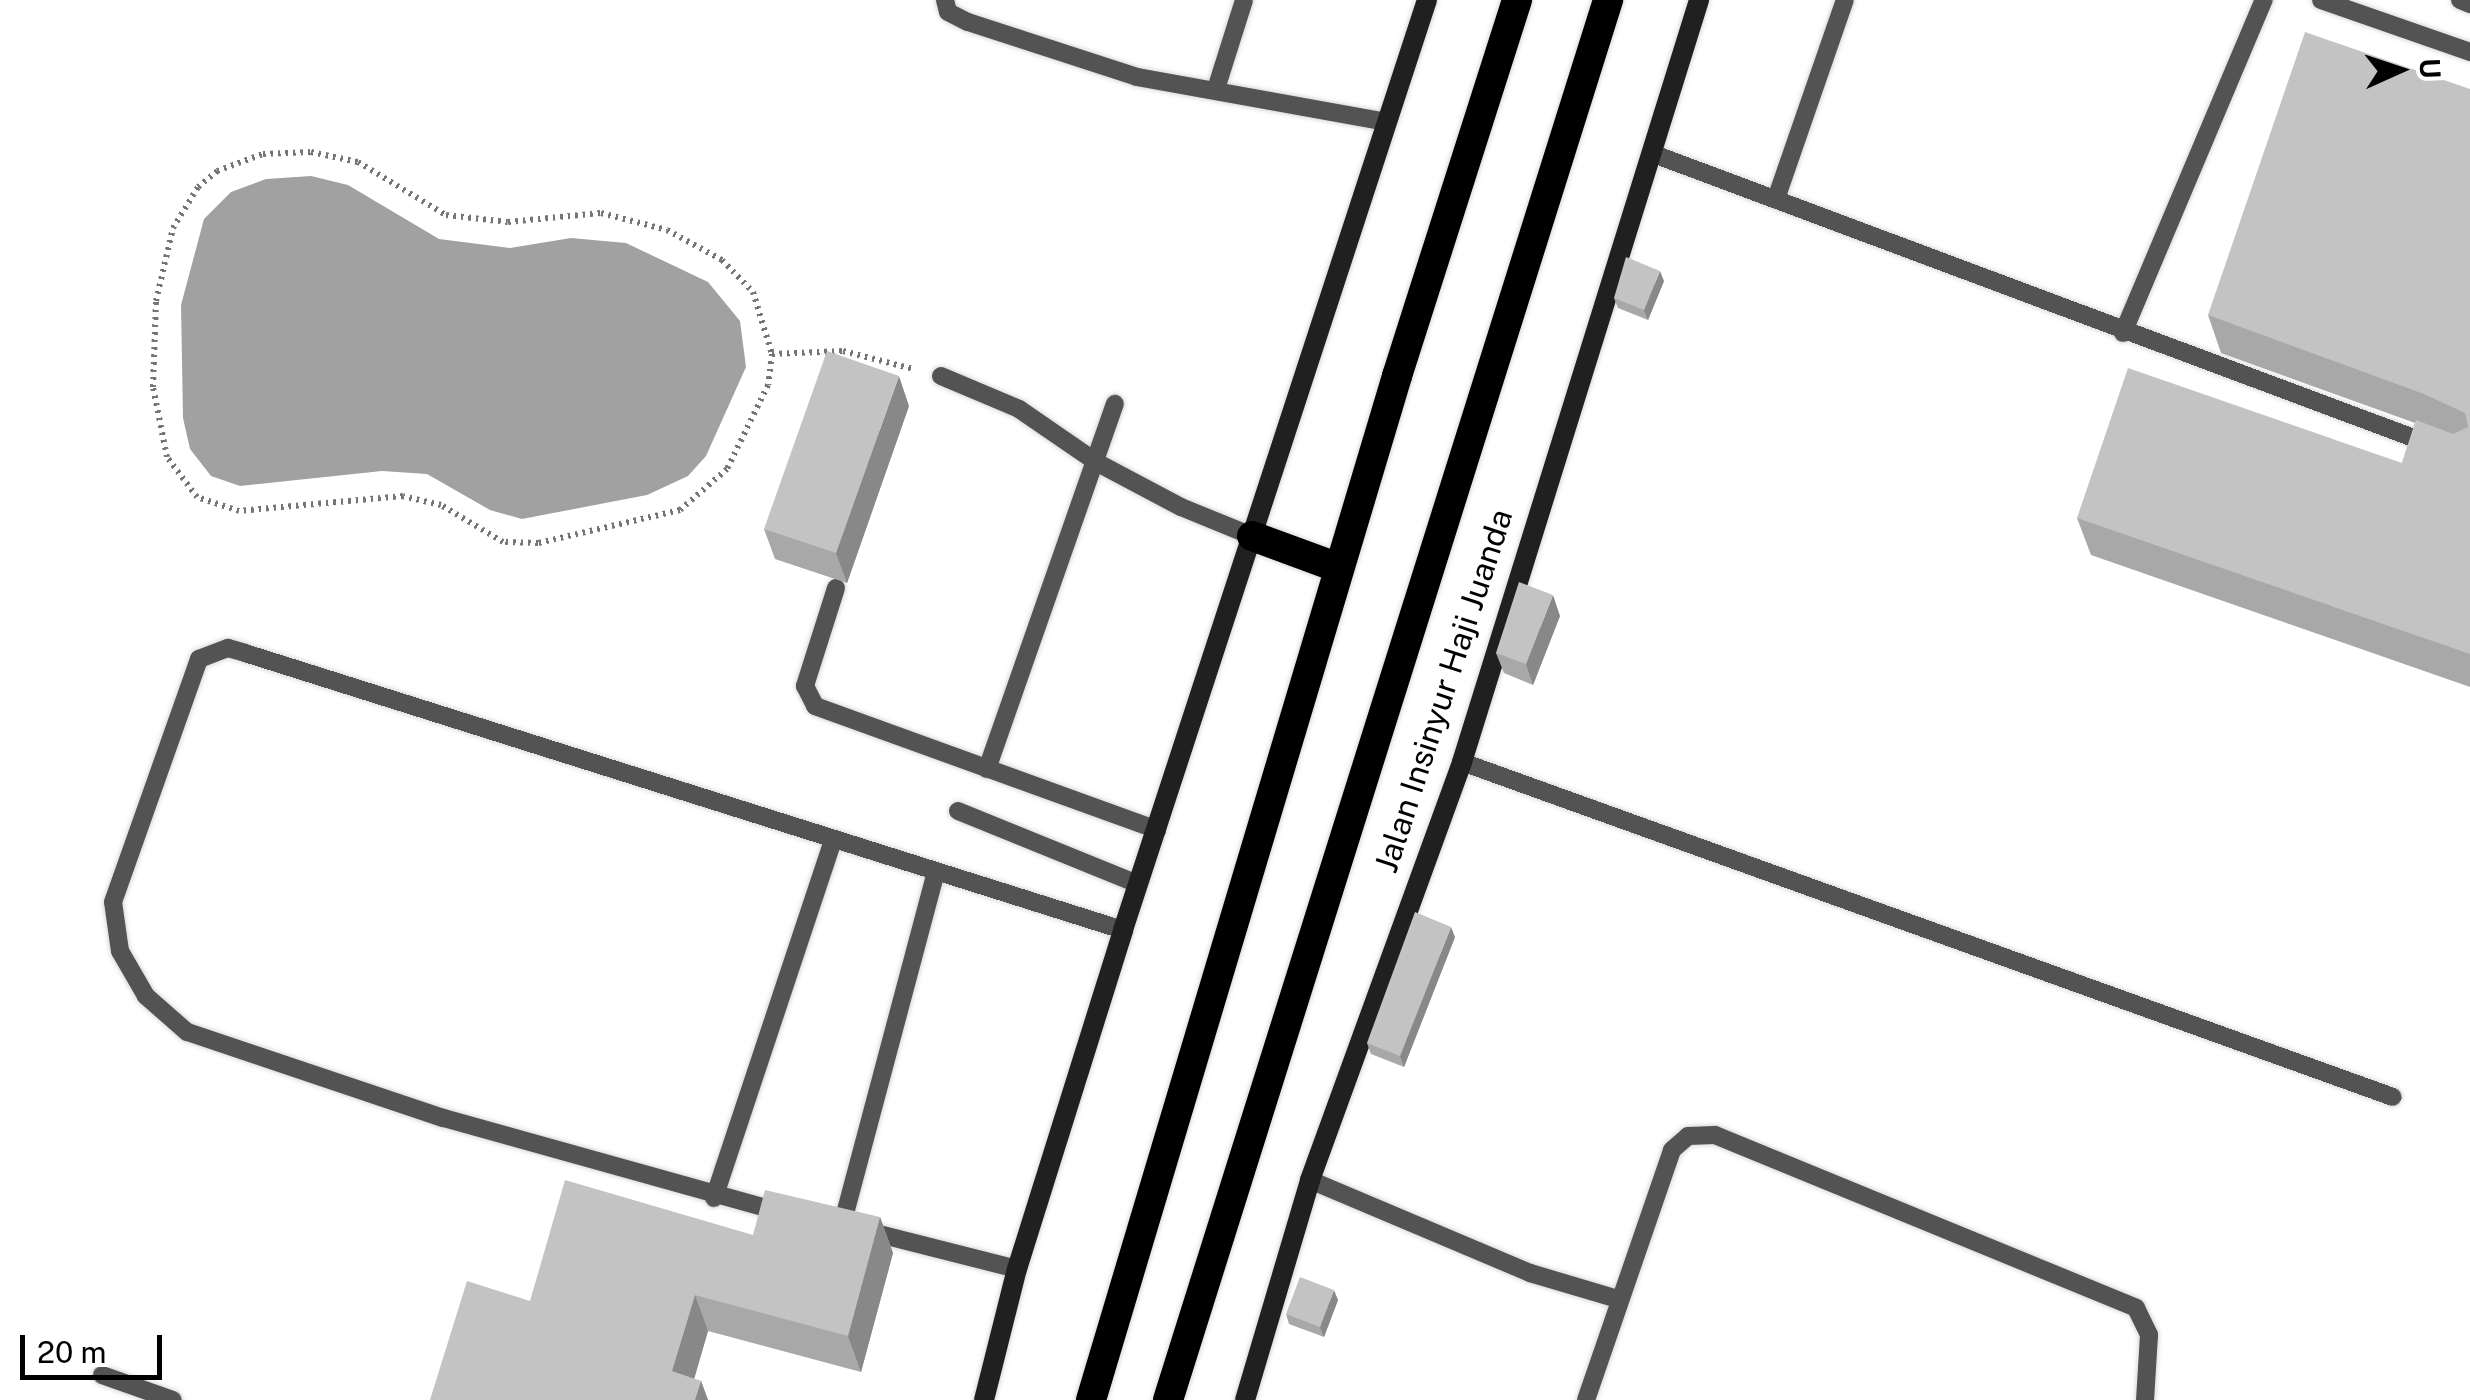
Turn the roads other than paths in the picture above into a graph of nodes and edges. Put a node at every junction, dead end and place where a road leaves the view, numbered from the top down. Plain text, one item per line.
1 (945, 0) edge
2 (1244, 0) edge
3 (1427, 0) edge
4 (1517, 0) edge
5 (1608, 0) edge
6 (1698, 0) edge
7 (1845, 0) edge
8 (2264, 0) edge
9 (2321, 0) edge
10 (2460, 0) edge
11 (2470, 4) edge
12 (2470, 52) edge
13 (1216, 89) junction
14 (1387, 122) junction
15 (1651, 153) junction
16 (1776, 196) junction
17 (2123, 334) junction
18 (941, 376) road end
19 (1115, 404) dead end
20 (2470, 459) edge
21 (1096, 462) junction
22 (1239, 530) junction
23 (1340, 568) junction
24 (836, 588) edge
25 (1462, 762) junction
26 (987, 770) junction
27 (958, 811) dead end
28 (1157, 830) junction
29 (832, 842) junction
30 (935, 875) junction
31 (1138, 884) junction
32 (1116, 928) junction
33 (2393, 1097) dead end
34 (1310, 1180) junction
35 (714, 1198) junction
36 (824, 1221) junction
37 (1008, 1266) junction
38 (1618, 1299) junction
39 (102, 1375) dead end
40 (173, 1400) edge
41 (984, 1400) edge
42 (1091, 1400) edge
43 (1168, 1400) edge
44 (1245, 1400) edge
45 (1586, 1400) edge
46 (2145, 1400) edge

1 - 13 lane
2 - 13 lane
3 - 14 street
4 - 23 highway
5 - 43 highway, Jalan Insinyur Haji Juanda
6 - 15 street, Jalan Insinyur Haji Juanda
7 - 16 lane
8 - 17 lane
9 - 12 lane
10 - 11 lane
13 - 14 lane
14 - 22 street
15 - 16 lane
15 - 25 street, Jalan Insinyur Haji Juanda
16 - 17 lane
17 - 20 lane
18 - 21 lane
19 - 21 lane
21 - 22 lane
21 - 26 lane
22 - 23 highway
22 - 28 street
23 - 42 highway
24 - 26 lane
25 - 33 lane
25 - 34 street, Jalan Insinyur Haji Juanda
26 - 28 lane
27 - 31 lane
28 - 31 street
29 - 30 lane
29 - 35 lane
29 - 35 lane
30 - 32 lane
30 - 36 lane
31 - 32 street
32 - 37 street
34 - 38 lane
34 - 44 street, Jalan Insinyur Haji Juanda
35 - 36 lane
36 - 37 lane
37 - 41 street
38 - 45 lane
38 - 46 lane
39 - 40 lane

